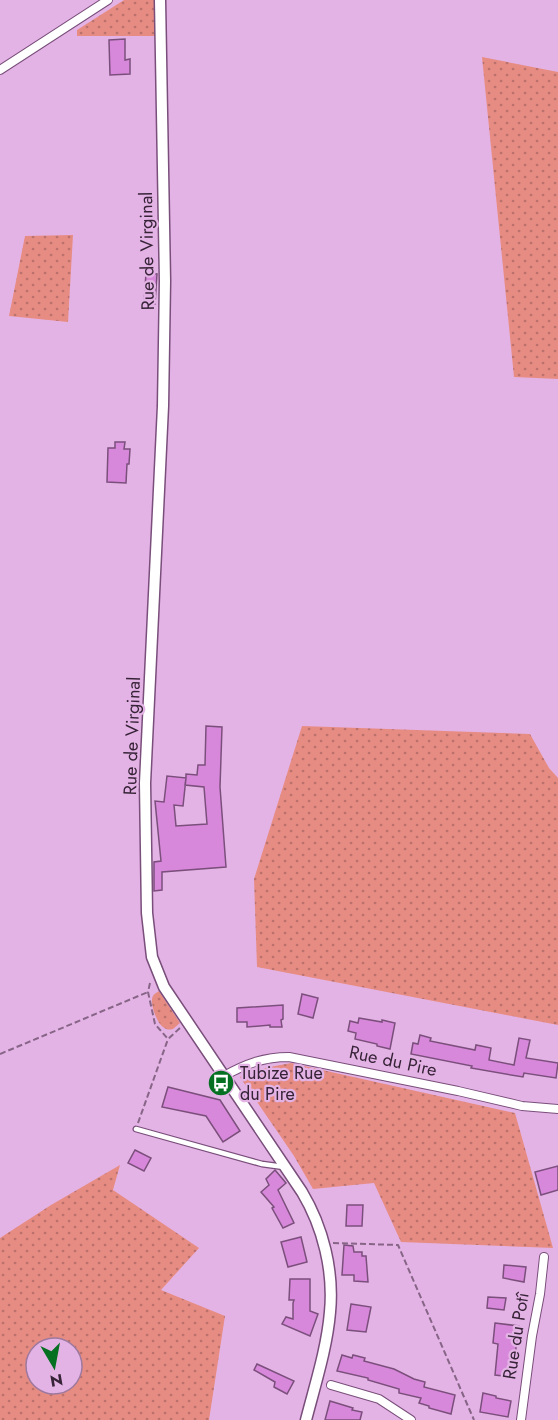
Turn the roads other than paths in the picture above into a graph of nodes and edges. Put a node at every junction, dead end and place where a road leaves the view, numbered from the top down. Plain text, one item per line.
1 (108, 0) edge
2 (160, 0) edge
3 (0, 70) edge
4 (224, 1076) junction
5 (558, 1109) edge
6 (136, 1129) road end
7 (286, 1167) junction
8 (544, 1257) dead end
9 (331, 1385) dead end
10 (306, 1420) edge
11 (411, 1420) edge
12 (521, 1420) edge

1 - 3 street
2 - 4 street, Rue de Virginal
4 - 5 street, Rue du Pire
4 - 7 street, Rue de Virginal
6 - 7 lane
7 - 10 street, Rue de Virginal
8 - 12 street, Rue du Potî
9 - 11 street

